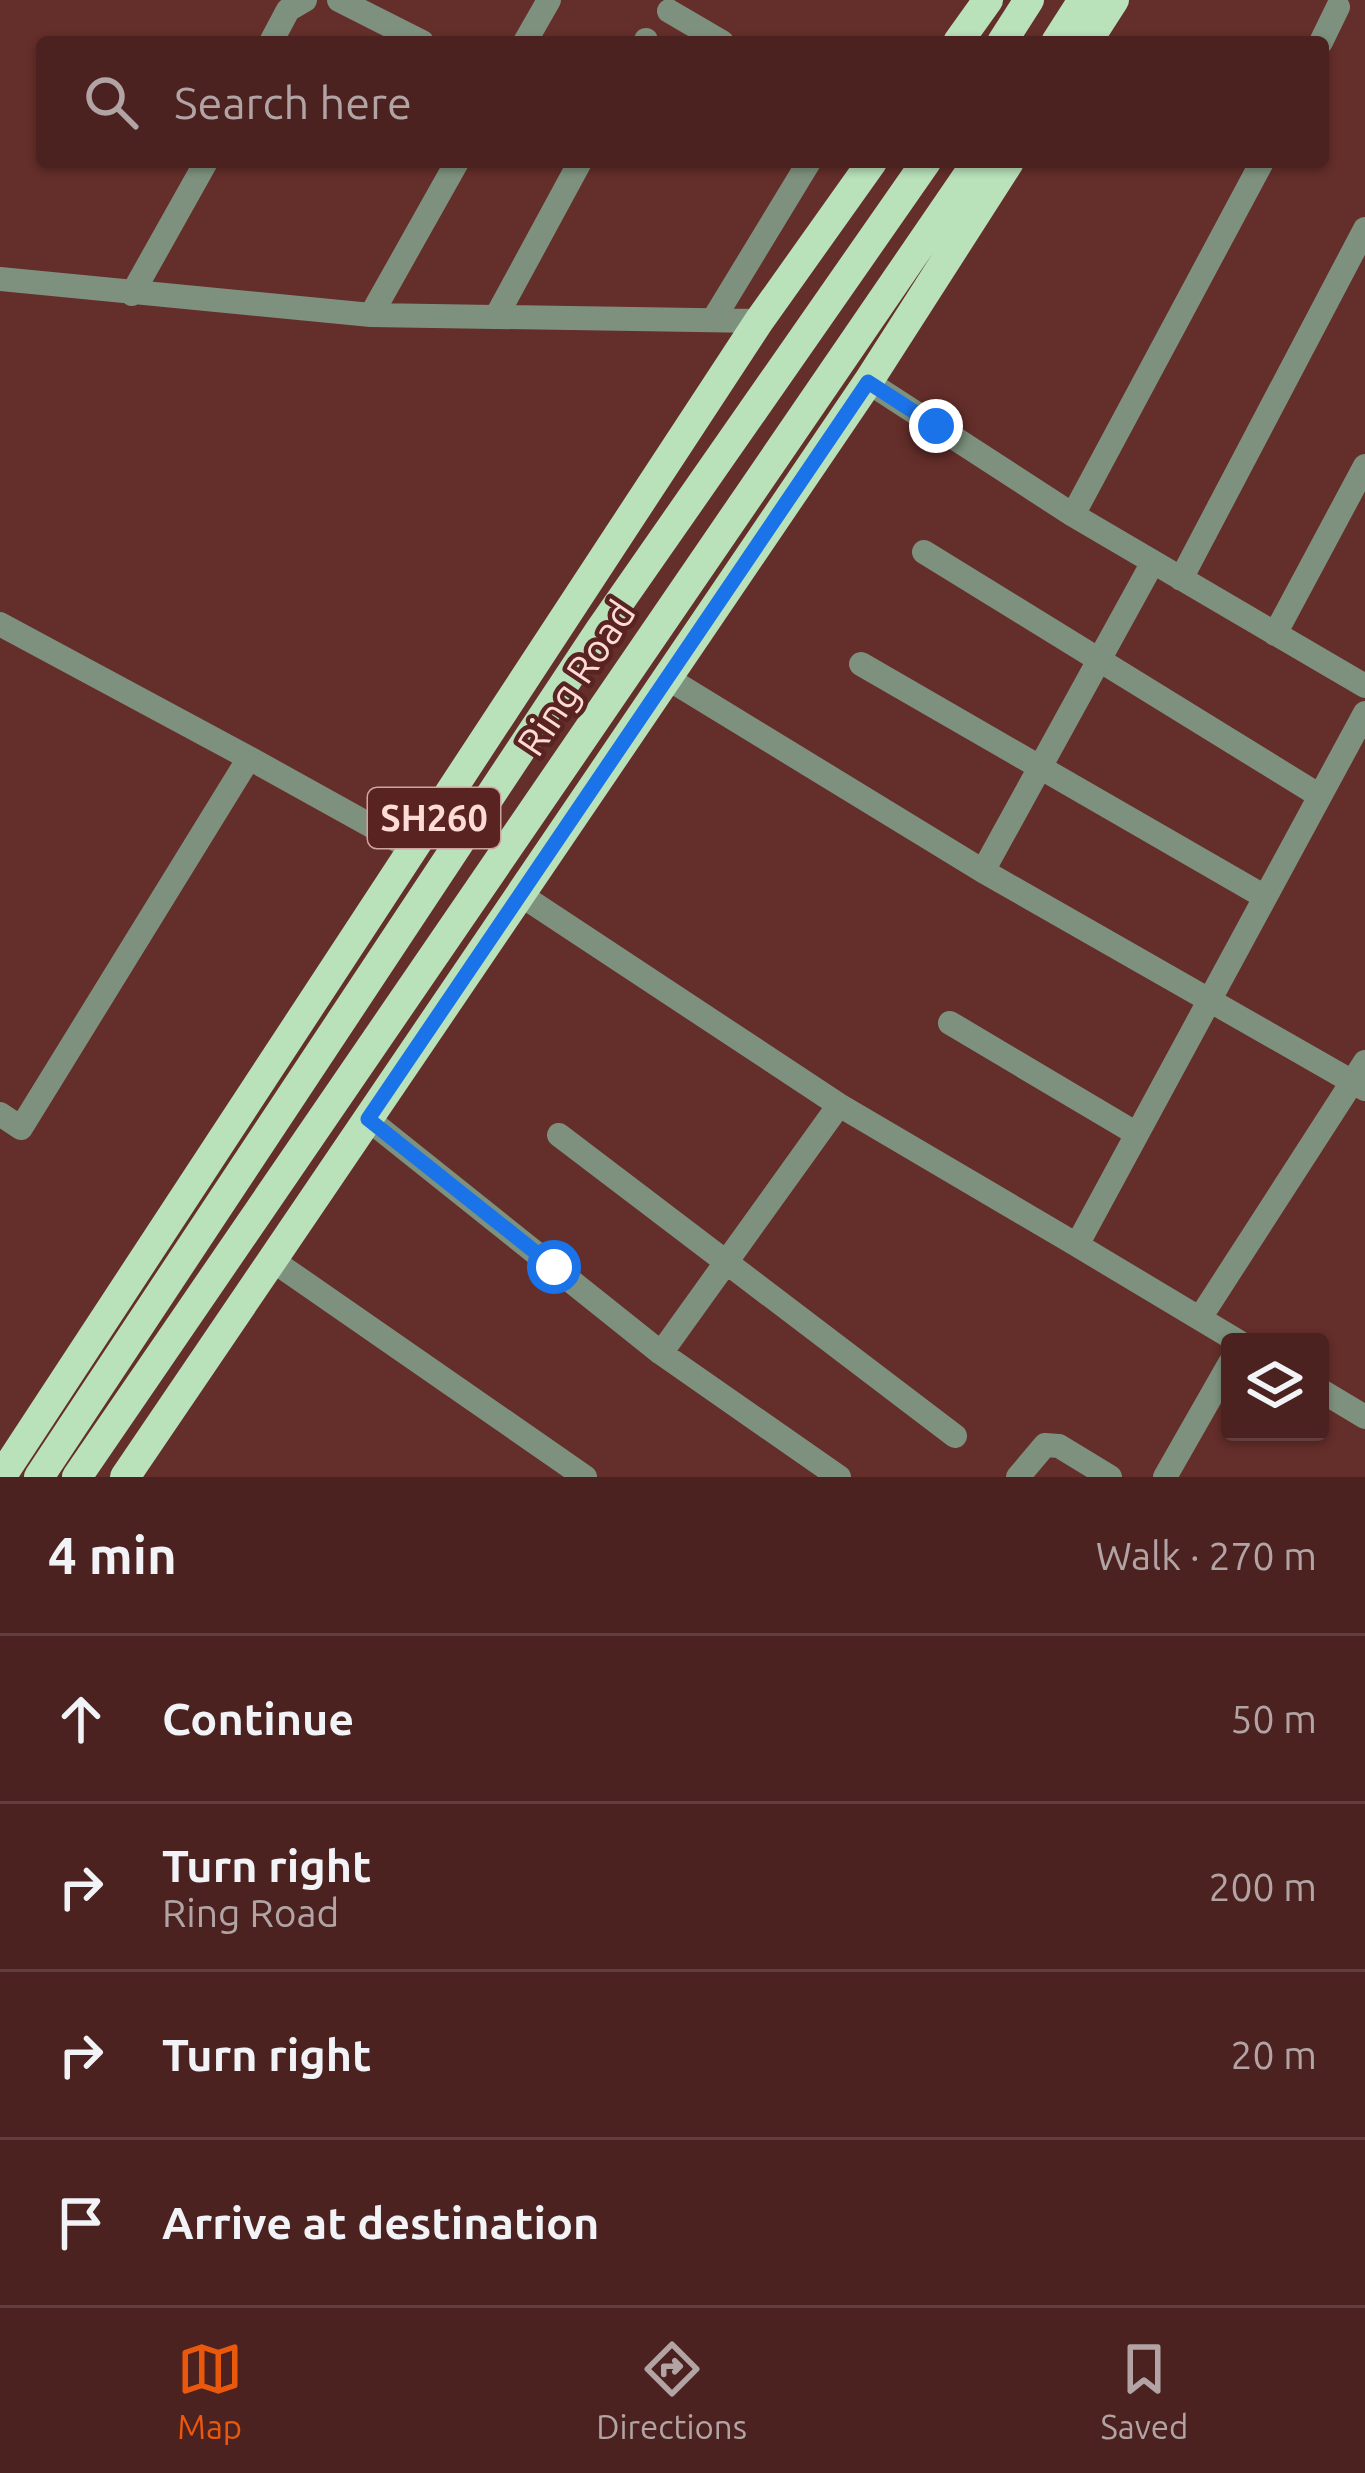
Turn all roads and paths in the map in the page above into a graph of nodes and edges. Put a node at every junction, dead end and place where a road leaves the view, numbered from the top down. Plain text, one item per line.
1 (304, 0) edge
2 (339, 0) edge
3 (550, 0) edge
4 (988, 0) edge
5 (1029, 0) edge
6 (1083, 0) edge
7 (1114, 0) edge
8 (1338, 7) dead end
9 (669, 11) dead end
10 (274, 36) edge
11 (410, 36) edge
12 (529, 36) edge
13 (712, 36) edge
14 (962, 36) edge
15 (1006, 36) edge
16 (1060, 36) edge
17 (1091, 36) edge
18 (1324, 36) edge
19 (203, 168) edge
20 (454, 168) edge
21 (577, 168) edge
22 (805, 168) edge
23 (868, 168) edge
24 (922, 168) edge
25 (973, 168) edge
26 (1006, 168) edge
27 (1259, 168) edge
28 (1365, 229) edge
29 (0, 279) edge
30 (132, 294) junction
31 (371, 315) junction
32 (496, 317) junction
33 (713, 320) junction
34 (759, 321) junction
35 (868, 382) junction
36 (1365, 466) edge
37 (1073, 515) junction
38 (924, 552) dead end
39 (1153, 562) junction
40 (1181, 578) junction
41 (0, 624) edge
42 (1275, 634) junction
43 (1099, 662) junction
44 (862, 664) dead end
45 (668, 678) junction
46 (1365, 686) edge
47 (1365, 713) edge
48 (249, 758) junction
49 (1040, 769) junction
50 (1320, 796) junction
51 (413, 848) junction
52 (983, 871) junction
53 (521, 895) junction
54 (1265, 897) junction
55 (1209, 1000) junction
56 (950, 1023) dead end
57 (1361, 1078) edge
58 (839, 1105) junction
59 (0, 1114) edge
60 (368, 1119) junction
61 (1137, 1134) junction
62 (559, 1135) dead end
63 (1077, 1245) junction
64 (272, 1260) junction
65 (728, 1261) junction
66 (1200, 1318) junction
67 (1224, 1333) edge
68 (662, 1353) junction
69 (1221, 1379) edge
70 (1329, 1395) edge
71 (1365, 1417) edge
72 (956, 1436) dead end
73 (1, 1477) edge
74 (39, 1477) edge
75 (77, 1477) edge
76 (124, 1477) edge
77 (585, 1477) edge
78 (839, 1477) edge
79 (1018, 1477) edge
80 (1110, 1477) edge
81 (1165, 1477) edge

1 - 10 street
2 - 11 street
3 - 12 street
4 - 14 main road
5 - 15 main road
6 - 16 main road
7 - 17 main road
8 - 18 street
9 - 13 street
19 - 30 street
20 - 31 street
21 - 32 street
22 - 33 street
23 - 34 main road, Ring Road / SH260
24 - 74 main road, Ring Road / SH260
25 - 75 main road, Ring Road / SH260
26 - 35 main road, Ring Road / SH260
27 - 37 street
28 - 40 street
29 - 30 street
30 - 31 street
31 - 32 street
32 - 33 street
33 - 34 street
34 - 51 main road, Ring Road / SH260
35 - 37 street
35 - 45 main road, Ring Road / SH260
36 - 42 street
37 - 39 street
38 - 43 street
39 - 40 street
39 - 43 street
40 - 42 street
41 - 48 street
42 - 46 street
43 - 49 street
43 - 50 street
44 - 49 street
45 - 52 street
45 - 53 main road, Ring Road / SH260
47 - 50 street
48 - 51 street
48 - 59 street
49 - 52 street
49 - 54 street
50 - 54 street
51 - 73 main road, Ring Road / SH260
52 - 55 street
53 - 58 street
53 - 60 main road, Ring Road / SH260
54 - 55 street
55 - 57 street
55 - 61 street
56 - 61 street
57 - 66 street
58 - 63 street
58 - 65 street
60 - 64 main road, Ring Road / SH260
60 - 68 street
61 - 63 street
62 - 65 street
63 - 66 street
64 - 76 main road, Ring Road / SH260
64 - 77 street
65 - 68 street
65 - 72 street
66 - 67 street
68 - 78 street
69 - 81 street
70 - 71 street
79 - 80 street

